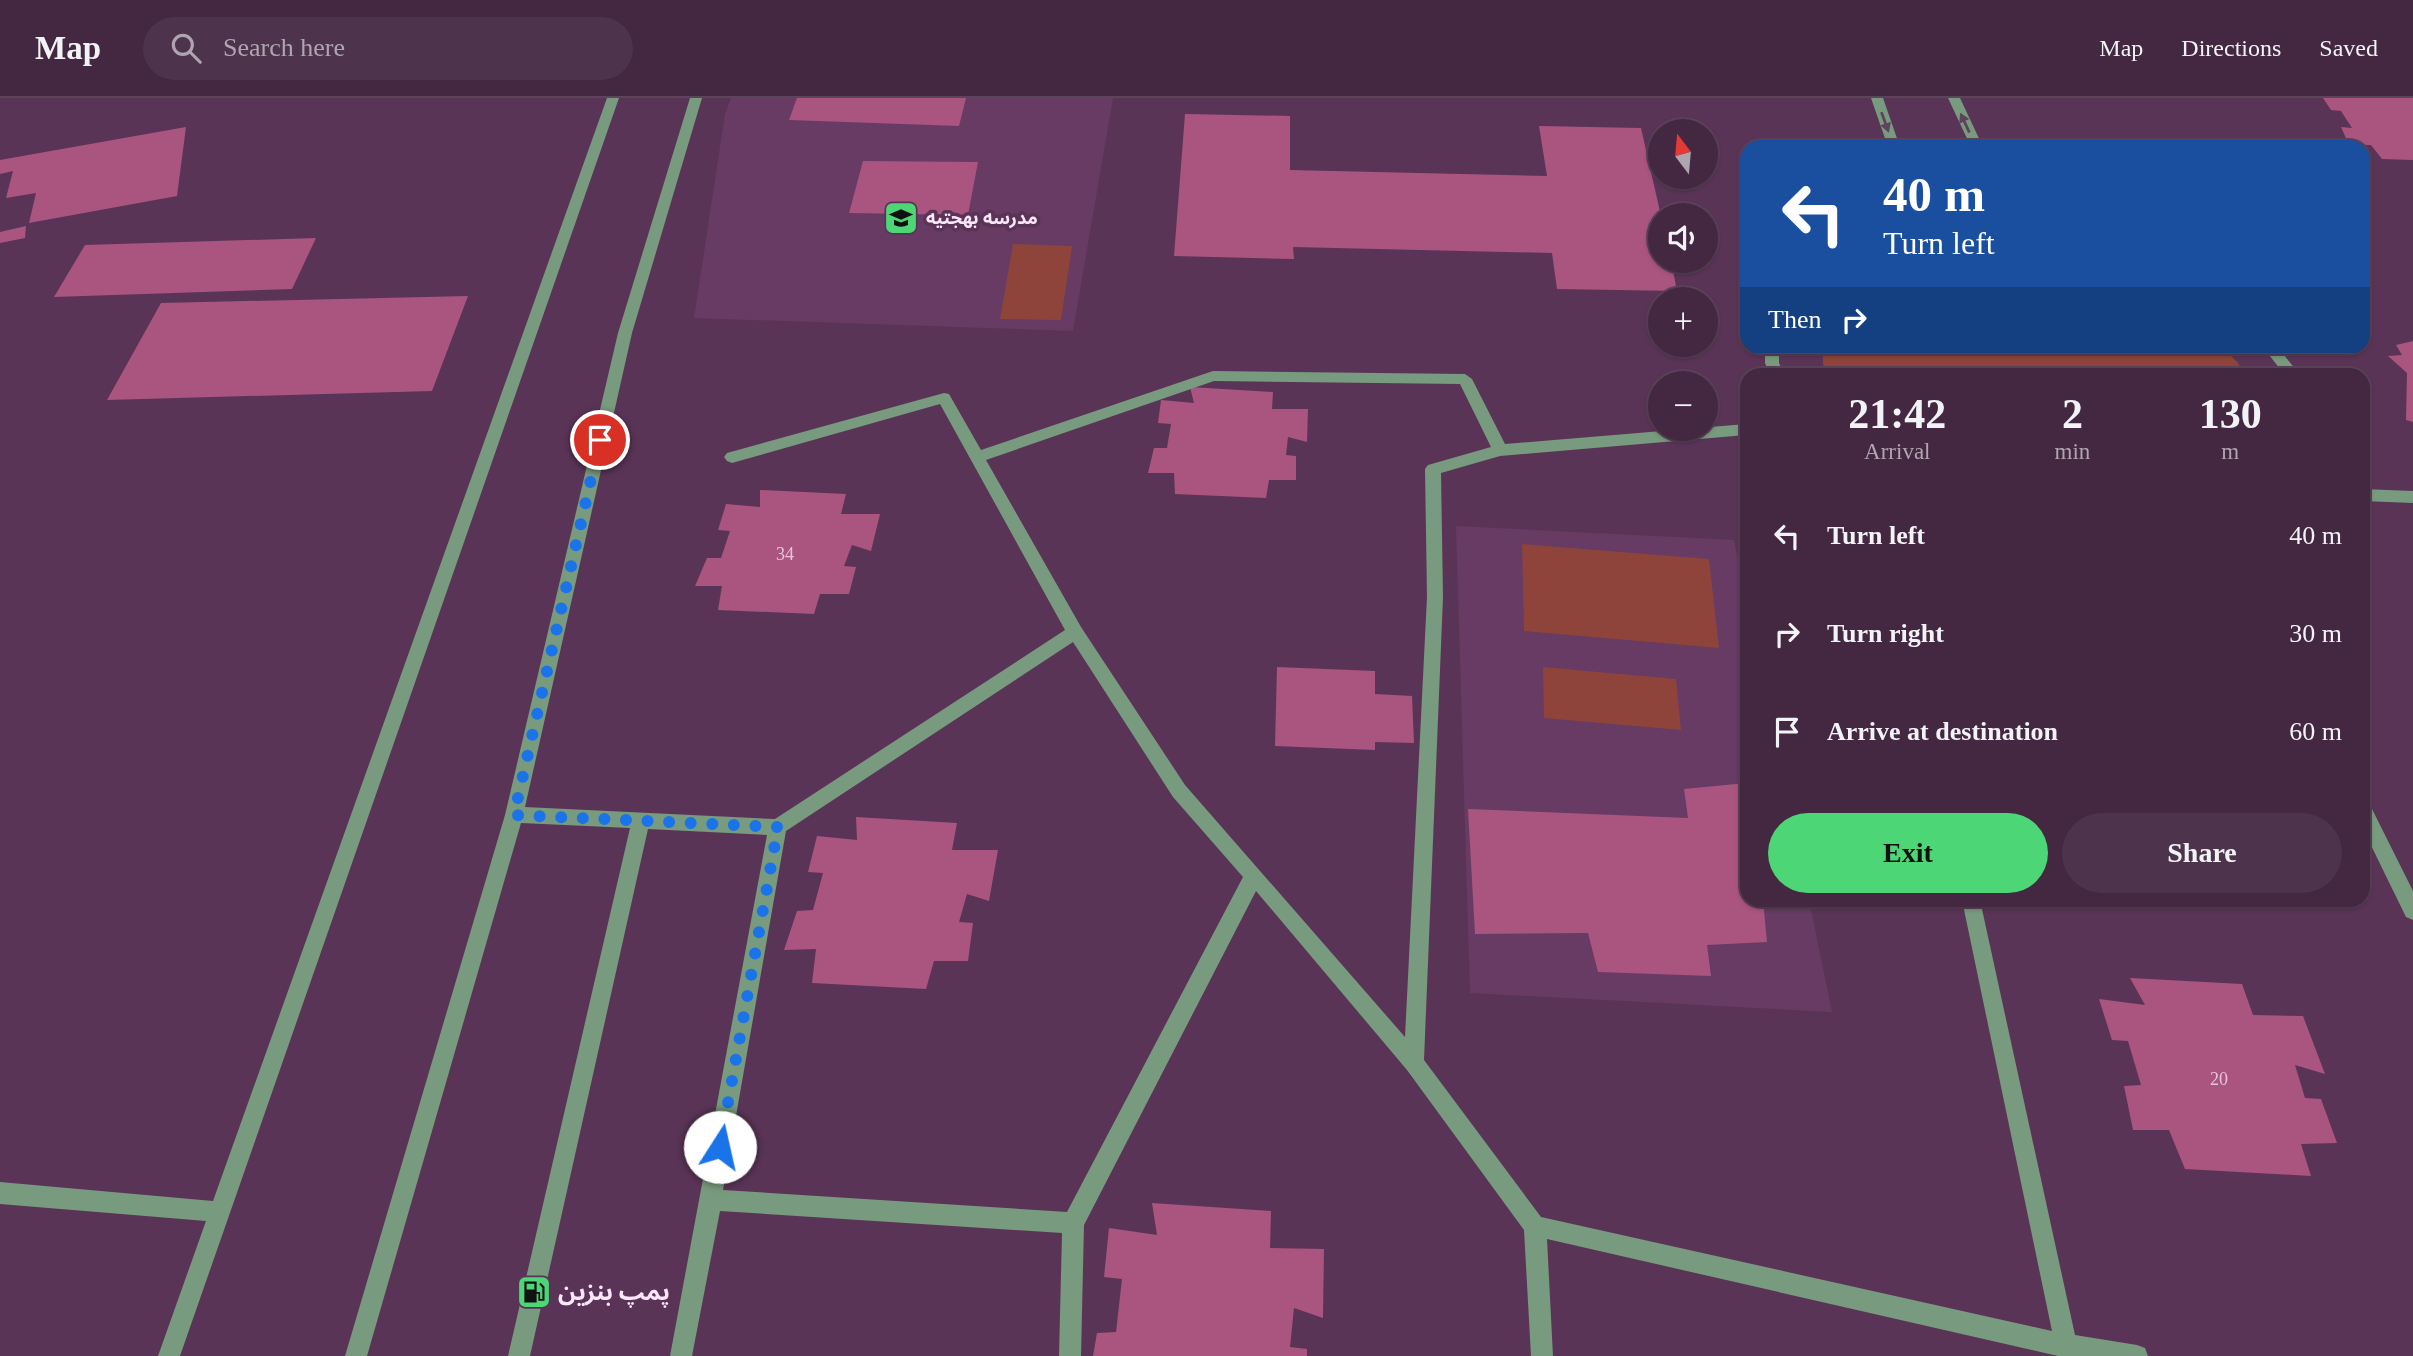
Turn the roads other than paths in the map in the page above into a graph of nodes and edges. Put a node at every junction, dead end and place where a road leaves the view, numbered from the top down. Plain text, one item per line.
1 (613, 98) edge
2 (696, 98) edge
3 (1877, 98) edge
4 (1954, 98) edge
5 (1892, 140) edge
6 (1974, 140) edge
7 (2276, 354) edge
8 (2287, 368) edge
9 (1740, 430) edge
10 (1500, 450) junction
11 (732, 457) dead end
12 (977, 457) junction
13 (2370, 495) edge
14 (2413, 497) edge
15 (1075, 632) junction
16 (514, 815) junction
17 (641, 819) junction
18 (2370, 823) edge
19 (778, 827) junction
20 (1254, 875) junction
21 (1972, 907) edge
22 (2413, 911) edge
23 (1414, 1063) junction
24 (0, 1193) edge
25 (711, 1200) junction
26 (220, 1212) junction
27 (1073, 1223) junction
28 (1535, 1226) junction
29 (2067, 1350) edge
30 (169, 1356) edge
31 (356, 1356) edge
32 (519, 1356) edge
33 (681, 1356) edge
34 (1070, 1356) edge
35 (1542, 1356) edge
36 (2137, 1356) edge

1 - 26 street
2 - 16 street
3 -> 5 street
6 -> 4 street
7 - 8 street
9 - 10 street
10 - 12 street
10 - 23 street
11 - 12 street
12 - 15 street
13 - 14 street
15 - 19 street
15 - 20 street
16 - 17 street
16 - 31 street
17 - 19 street
17 - 32 street
18 - 22 street
19 - 25 street
20 - 23 street
20 - 27 street
21 - 29 street
23 - 28 street
24 - 26 street
25 - 27 street
25 - 33 street
26 - 30 street
27 - 34 street
28 - 29 street
28 - 35 street
29 - 36 street

